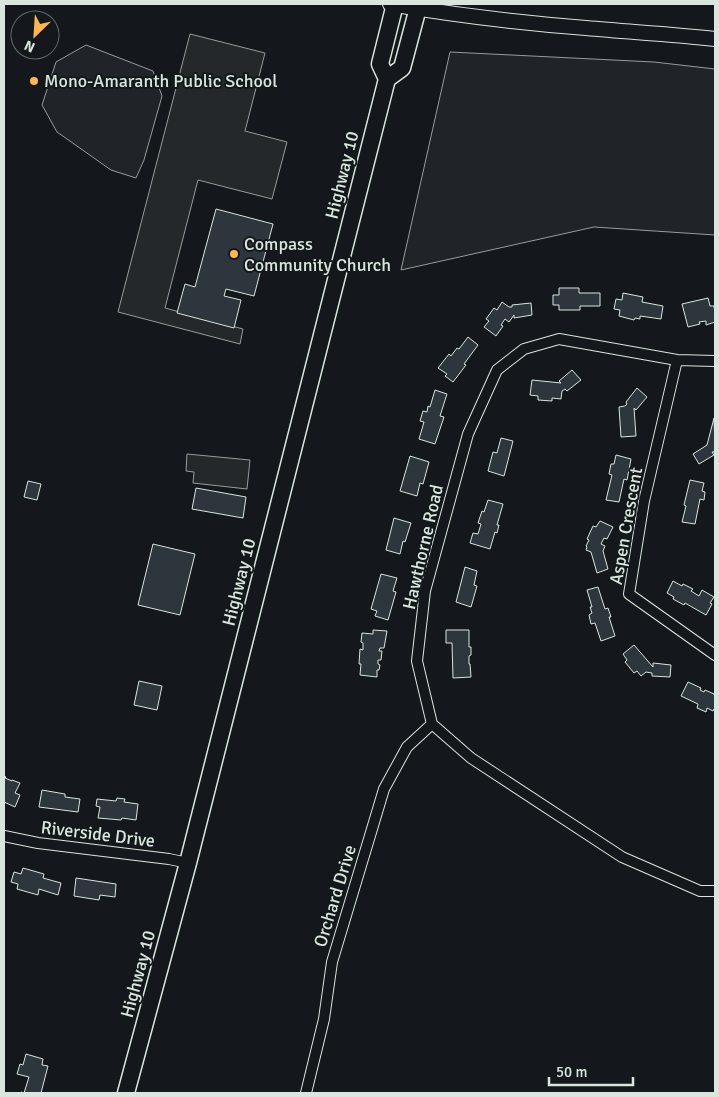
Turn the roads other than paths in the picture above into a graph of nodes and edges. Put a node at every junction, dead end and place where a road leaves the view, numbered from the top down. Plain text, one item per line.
1 (393, 4) edge
2 (418, 6) edge
3 (715, 39) edge
4 (387, 79) junction
5 (677, 360) junction
6 (715, 362) edge
7 (715, 655) edge
8 (432, 724) junction
9 (4, 836) edge
10 (188, 863) junction
11 (715, 891) edge
12 (126, 1093) edge
13 (306, 1093) edge

1 - 2 main road
1 - 4 highway, Highway 10
2 - 3 main road
2 - 4 highway, Highway 10
4 - 10 highway, Highway 10
5 - 6 street, Hawthorne Road
5 - 7 street, Aspen Crescent
5 - 8 street, Hawthorne Road
8 - 11 street
8 - 13 street, Orchard Drive
9 - 10 street, Riverside Drive
10 - 12 highway, Highway 10

